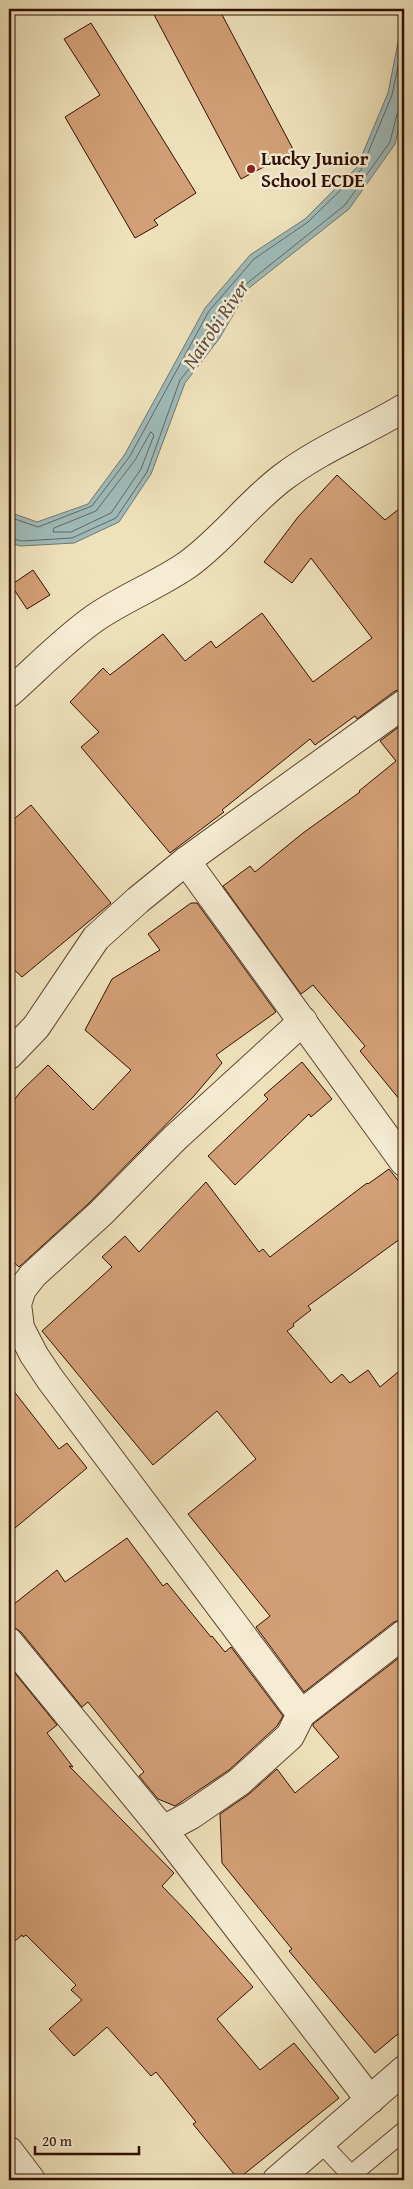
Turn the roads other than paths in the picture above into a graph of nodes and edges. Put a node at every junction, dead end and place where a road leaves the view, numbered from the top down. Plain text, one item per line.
1 (404, 408) edge
2 (9, 693) edge
3 (404, 704) edge
4 (186, 861) junction
5 (303, 1021) junction
6 (9, 1055) edge
7 (404, 1162) edge
8 (404, 1634) edge
9 (9, 1642) edge
10 (301, 1714) junction
11 (163, 1830) junction
12 (404, 2070) edge
13 (370, 2100) junction
14 (404, 2131) edge
15 (320, 2142) junction
16 (9, 2151) edge
17 (347, 2177) edge
18 (31, 2180) edge
19 (277, 2180) edge

1 - 2 street
3 - 4 street
4 - 5 street
4 - 6 street
5 - 7 street
5 - 10 street
8 - 10 street
9 - 11 street
10 - 11 street
11 - 13 street
12 - 13 street
13 - 15 street
14 - 17 lane
15 - 17 lane
15 - 19 street
16 - 18 street

